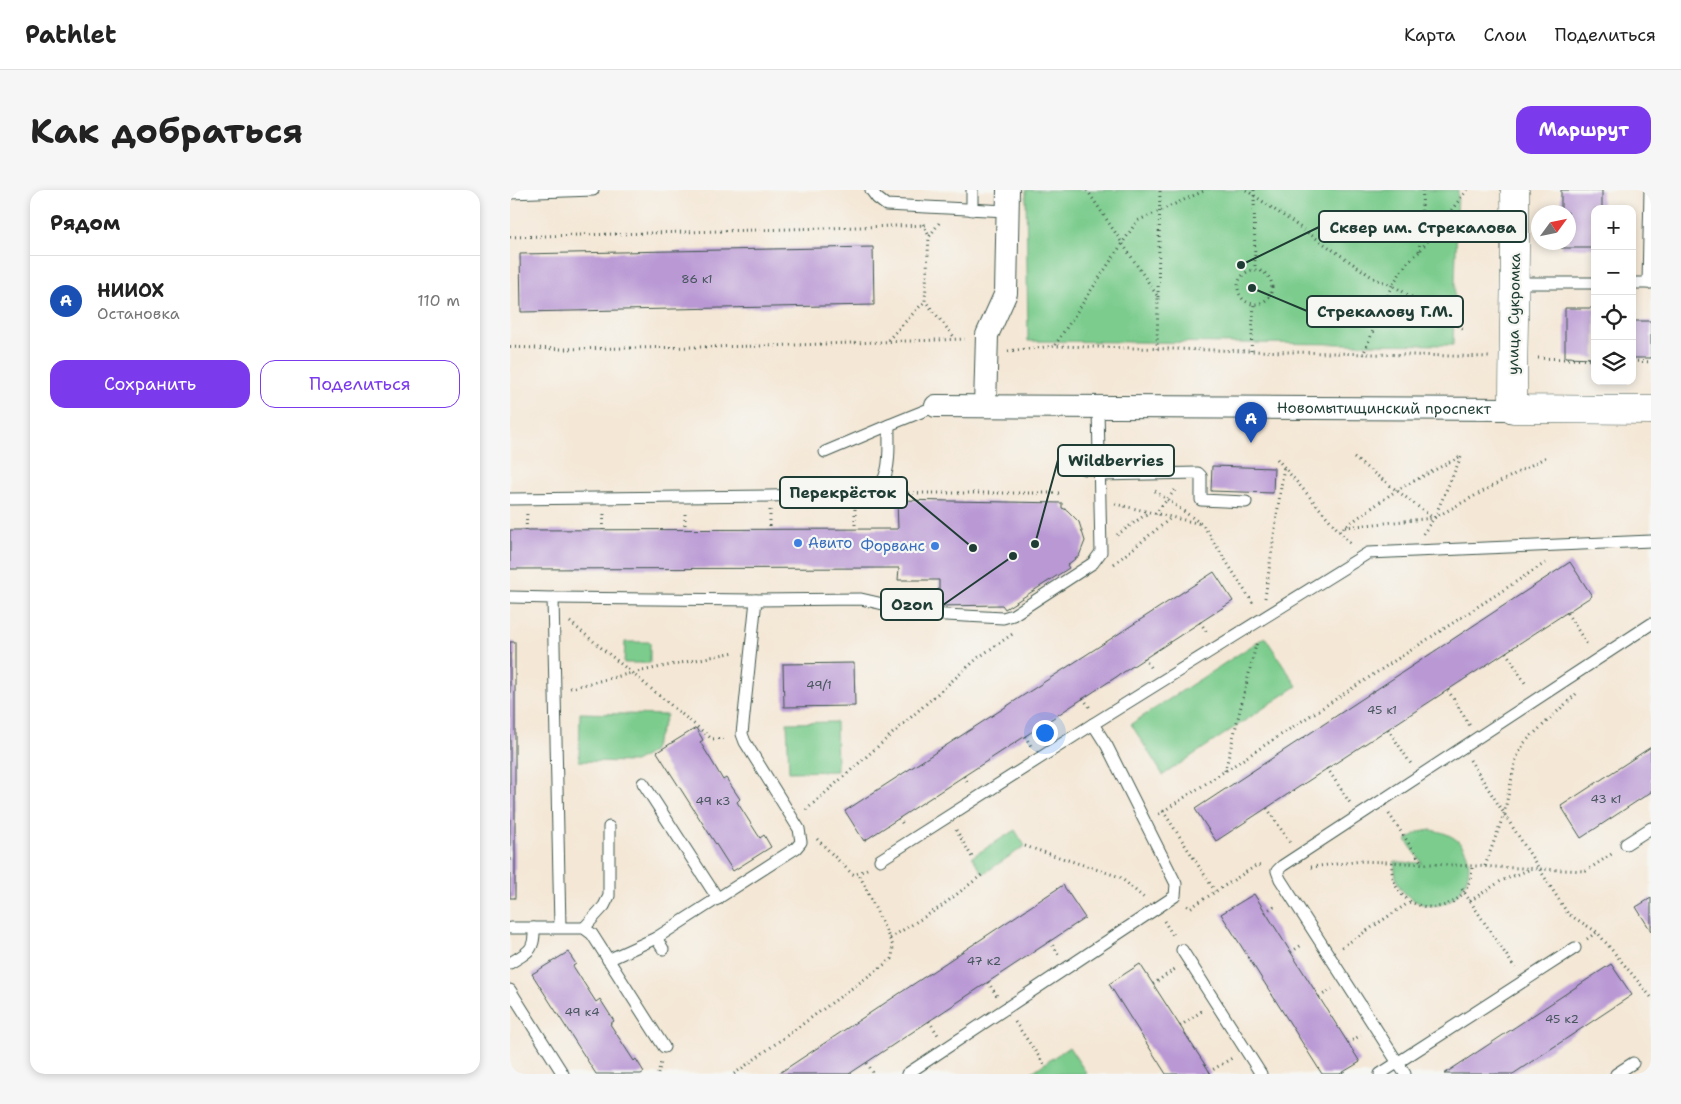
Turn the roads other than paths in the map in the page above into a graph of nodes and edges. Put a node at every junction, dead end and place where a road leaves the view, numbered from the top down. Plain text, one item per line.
1 (593, 190) edge
2 (871, 190) edge
3 (972, 190) edge
4 (1515, 190) edge
5 (1650, 190) edge
6 (510, 193) edge
7 (1007, 201) edge
8 (972, 210) junction
9 (1516, 283) junction
10 (1591, 283) edge
11 (1636, 283) edge
12 (1650, 283) edge
13 (936, 406) joint
14 (984, 406) junction
15 (1098, 408) junction
16 (1513, 409) junction
17 (1651, 410) edge
18 (889, 425) junction
19 (826, 452) dead end
20 (1084, 469) dead end
21 (1099, 472) junction
22 (510, 499) edge
23 (1246, 502) dead end
24 (1651, 541) edge
25 (510, 597) edge
26 (553, 598) junction
27 (756, 600) junction
28 (1651, 624) edge
29 (1093, 724) junction
30 (643, 783) dead end
31 (609, 827) dead end
32 (1651, 828) edge
33 (1626, 844) road end
34 (880, 860) road end
35 (718, 899) junction
36 (560, 927) junction
37 (510, 928) edge
38 (534, 928) junction
39 (584, 928) junction
40 (656, 938) junction
41 (1575, 948) dead end
42 (663, 949) dead end
43 (1185, 955) road end
44 (608, 960) junction
45 (510, 963) edge
46 (510, 990) edge
47 (664, 1046) dead end
48 (1398, 1063) junction
49 (1633, 1063) dead end
50 (563, 1074) edge
51 (907, 1074) edge
52 (1262, 1074) edge
53 (1380, 1074) edge
54 (1405, 1074) edge
55 (1616, 1074) edge

1 - 6 lane
2 - 8 lane
3 - 8 lane
4 - 9 main road, улица Сукромка
5 - 12 lane
7 - 8 lane
7 - 14 street
9 - 10 lane
9 - 16 main road, улица Сукромка
11 - 12 lane
13 - 14 street, Новомытищинский проспект
13 - 18 lane
14 - 15 street, Новомытищинский проспект
15 - 16 street, Новомытищинский проспект
15 - 21 lane
16 - 17 main road, Новомытищинский проспект
18 - 19 lane
18 - 22 lane
20 - 21 lane
21 - 23 lane
21 - 27 lane
24 - 29 lane
25 - 26 lane
26 - 27 lane
26 - 36 lane
27 - 35 lane
28 - 48 lane
29 - 34 lane
29 - 51 lane
30 - 35 lane
31 - 39 lane
32 - 33 lane
35 - 40 lane
36 - 38 lane
36 - 39 lane
37 - 38 lane
38 - 45 lane
39 - 44 lane
40 - 42 lane
40 - 44 lane
41 - 48 lane
43 - 52 lane
44 - 47 lane
46 - 50 lane
48 - 53 lane
48 - 54 lane
49 - 55 lane

